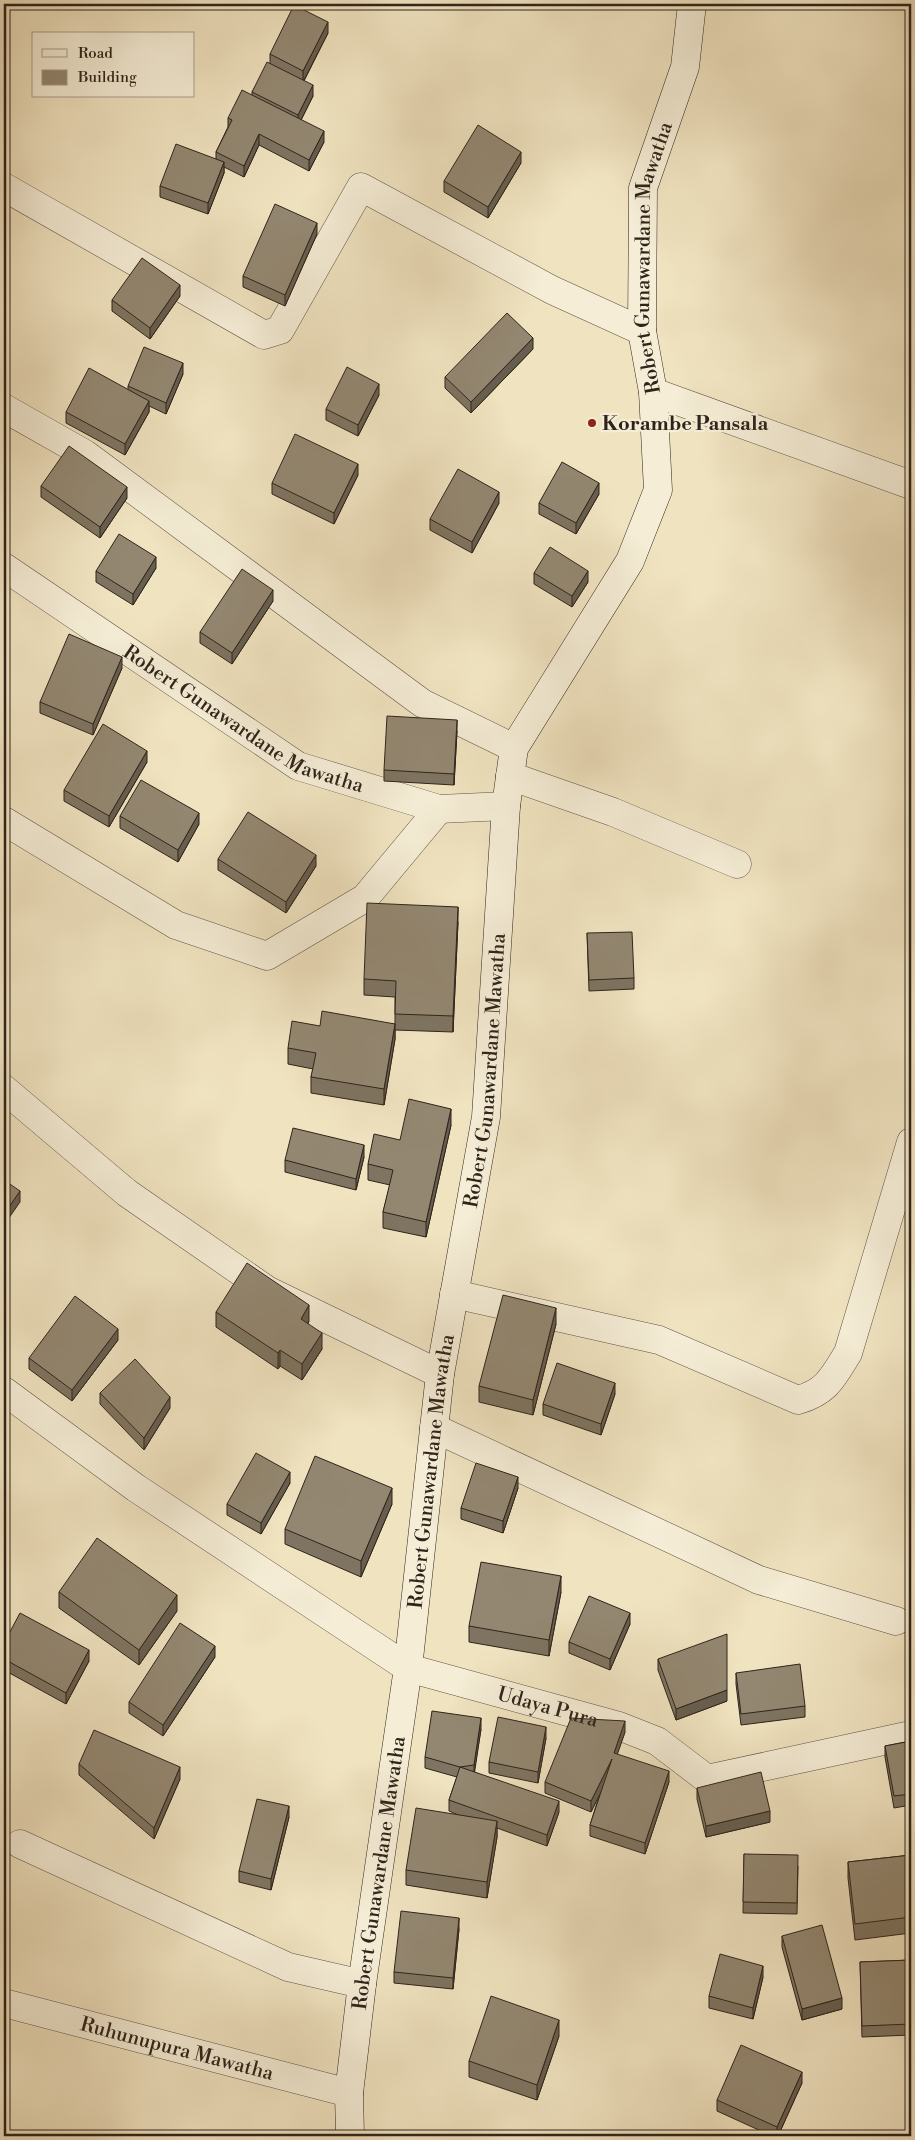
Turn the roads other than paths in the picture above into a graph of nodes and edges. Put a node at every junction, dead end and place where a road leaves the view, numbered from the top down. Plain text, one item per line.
1 (692, 4) edge
2 (4, 187) edge
3 (642, 331) junction
4 (653, 392) junction
5 (4, 408) edge
6 (911, 485) edge
7 (4, 567) edge
8 (514, 748) junction
9 (510, 776) junction
10 (506, 806) junction
11 (439, 809) junction
12 (4, 821) edge
13 (737, 864) dead end
14 (4, 1089) edge
15 (911, 1142) edge
16 (454, 1294) junction
17 (440, 1374) junction
18 (4, 1391) edge
19 (434, 1428) junction
20 (896, 1621) dead end
21 (408, 1668) junction
22 (911, 1735) edge
23 (20, 1844) dead end
24 (362, 1984) junction
25 (4, 2003) edge
26 (349, 2093) junction
27 (350, 2136) edge

1 - 3 street, Robert Gunawardane Mawatha
2 - 3 street
3 - 4 street, Robert Gunawardane Mawatha
4 - 6 street
4 - 8 street, Robert Gunawardane Mawatha
5 - 8 street
7 - 11 street, Robert Gunawardane Mawatha
8 - 9 street, Robert Gunawardane Mawatha
9 - 10 street, Robert Gunawardane Mawatha
9 - 13 street
10 - 11 street, Robert Gunawardane Mawatha
10 - 16 street, Robert Gunawardane Mawatha
11 - 12 street
14 - 17 street
15 - 16 street
16 - 17 street, Robert Gunawardane Mawatha
17 - 19 street, Robert Gunawardane Mawatha
18 - 21 street, Udaya Pura
19 - 20 street
19 - 21 street, Robert Gunawardane Mawatha
21 - 22 street, Udaya Pura
21 - 24 street, Robert Gunawardane Mawatha
23 - 24 street
24 - 26 street, Robert Gunawardane Mawatha
25 - 26 street, Ruhunupura Mawatha
26 - 27 street, Robert Gunawardane Mawatha

